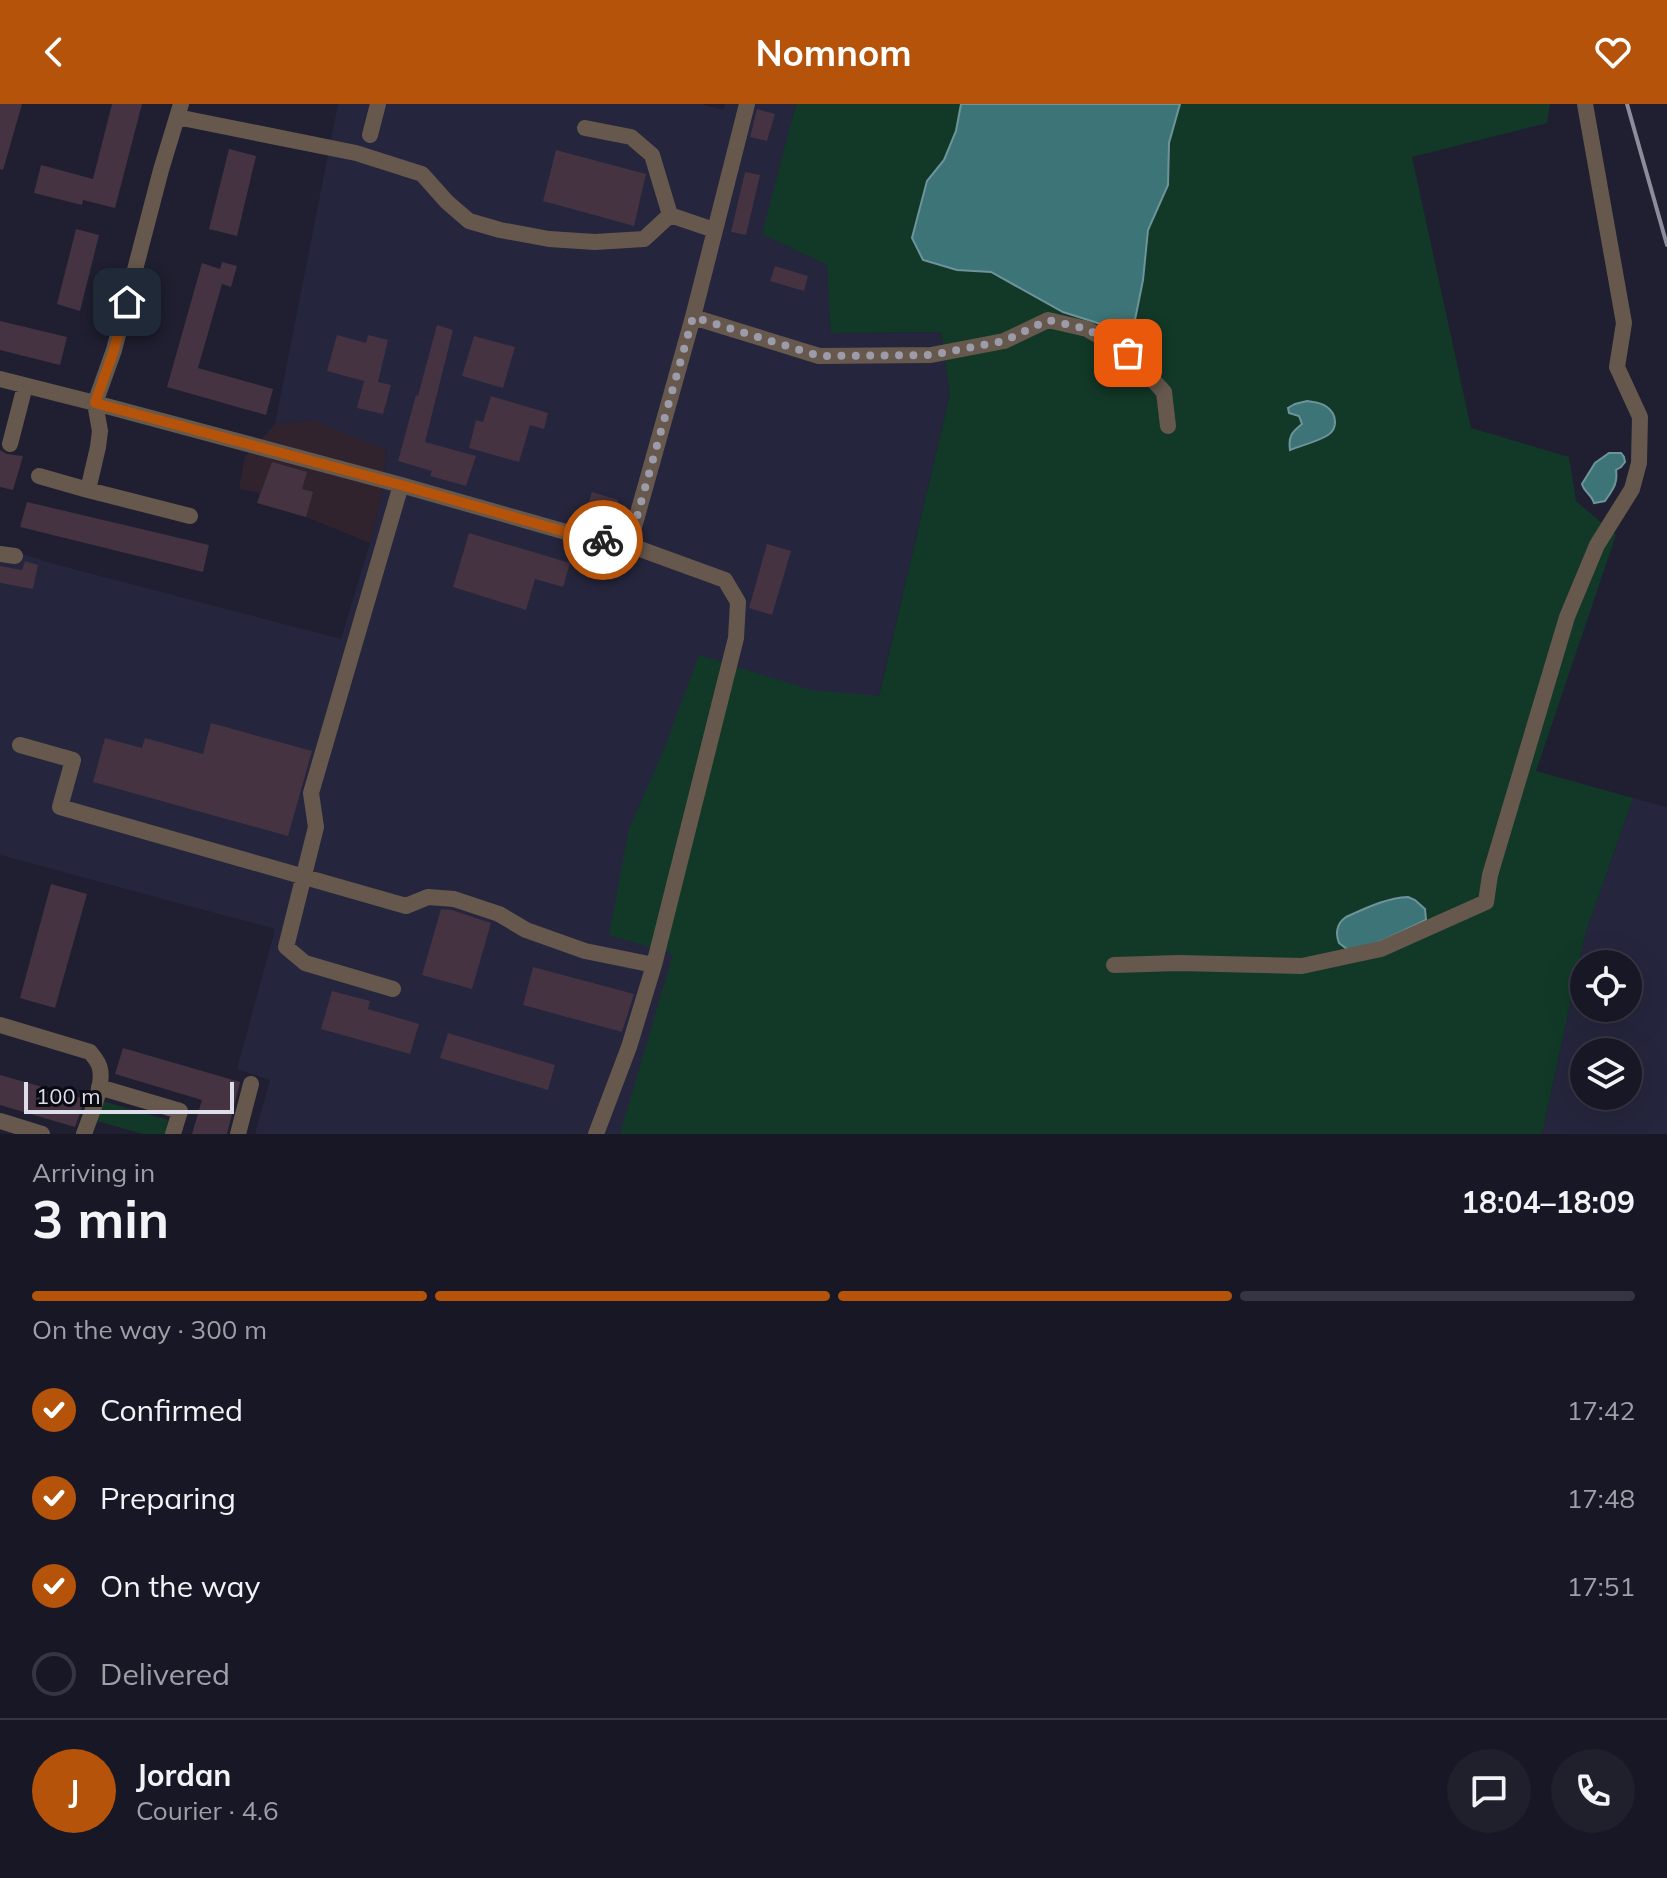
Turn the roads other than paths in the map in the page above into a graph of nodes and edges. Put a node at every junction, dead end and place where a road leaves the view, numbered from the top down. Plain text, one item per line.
1 (378, 104) edge
2 (747, 104) edge
3 (1585, 104) edge
4 (179, 110) edge
5 (585, 128) dead end
6 (370, 135) dead end
7 (670, 215) junction
8 (714, 230) junction
9 (693, 317) junction
10 (0, 379) edge
11 (25, 386) junction
12 (95, 403) junction
13 (1168, 426) dead end
14 (10, 444) dead end
15 (39, 476) dead end
16 (401, 485) junction
17 (88, 490) junction
18 (190, 516) dead end
19 (629, 545) junction
20 (20, 745) dead end
21 (303, 876) junction
22 (654, 965) junction
23 (1114, 965) dead end
24 (393, 989) dead end
25 (0, 1025) edge
26 (251, 1084) dead end
27 (99, 1087) junction
28 (0, 1121) edge
29 (42, 1134) edge
30 (84, 1134) edge
31 (173, 1134) edge
32 (238, 1134) edge
33 (596, 1134) edge

1 - 6 street
2 - 8 street
3 - 23 street
4 - 7 street
4 - 12 street
5 - 7 street
7 - 8 street
8 - 9 street
9 - 13 street
9 - 19 street
10 - 11 street
11 - 12 street
11 - 14 street
12 - 16 street
12 - 17 street
15 - 17 street
16 - 19 street
16 - 21 street
17 - 18 street
19 - 22 street
20 - 21 street
21 - 22 street
21 - 24 street
22 - 33 street
25 - 27 street
26 - 32 street
27 - 30 street
27 - 31 street
28 - 29 street

